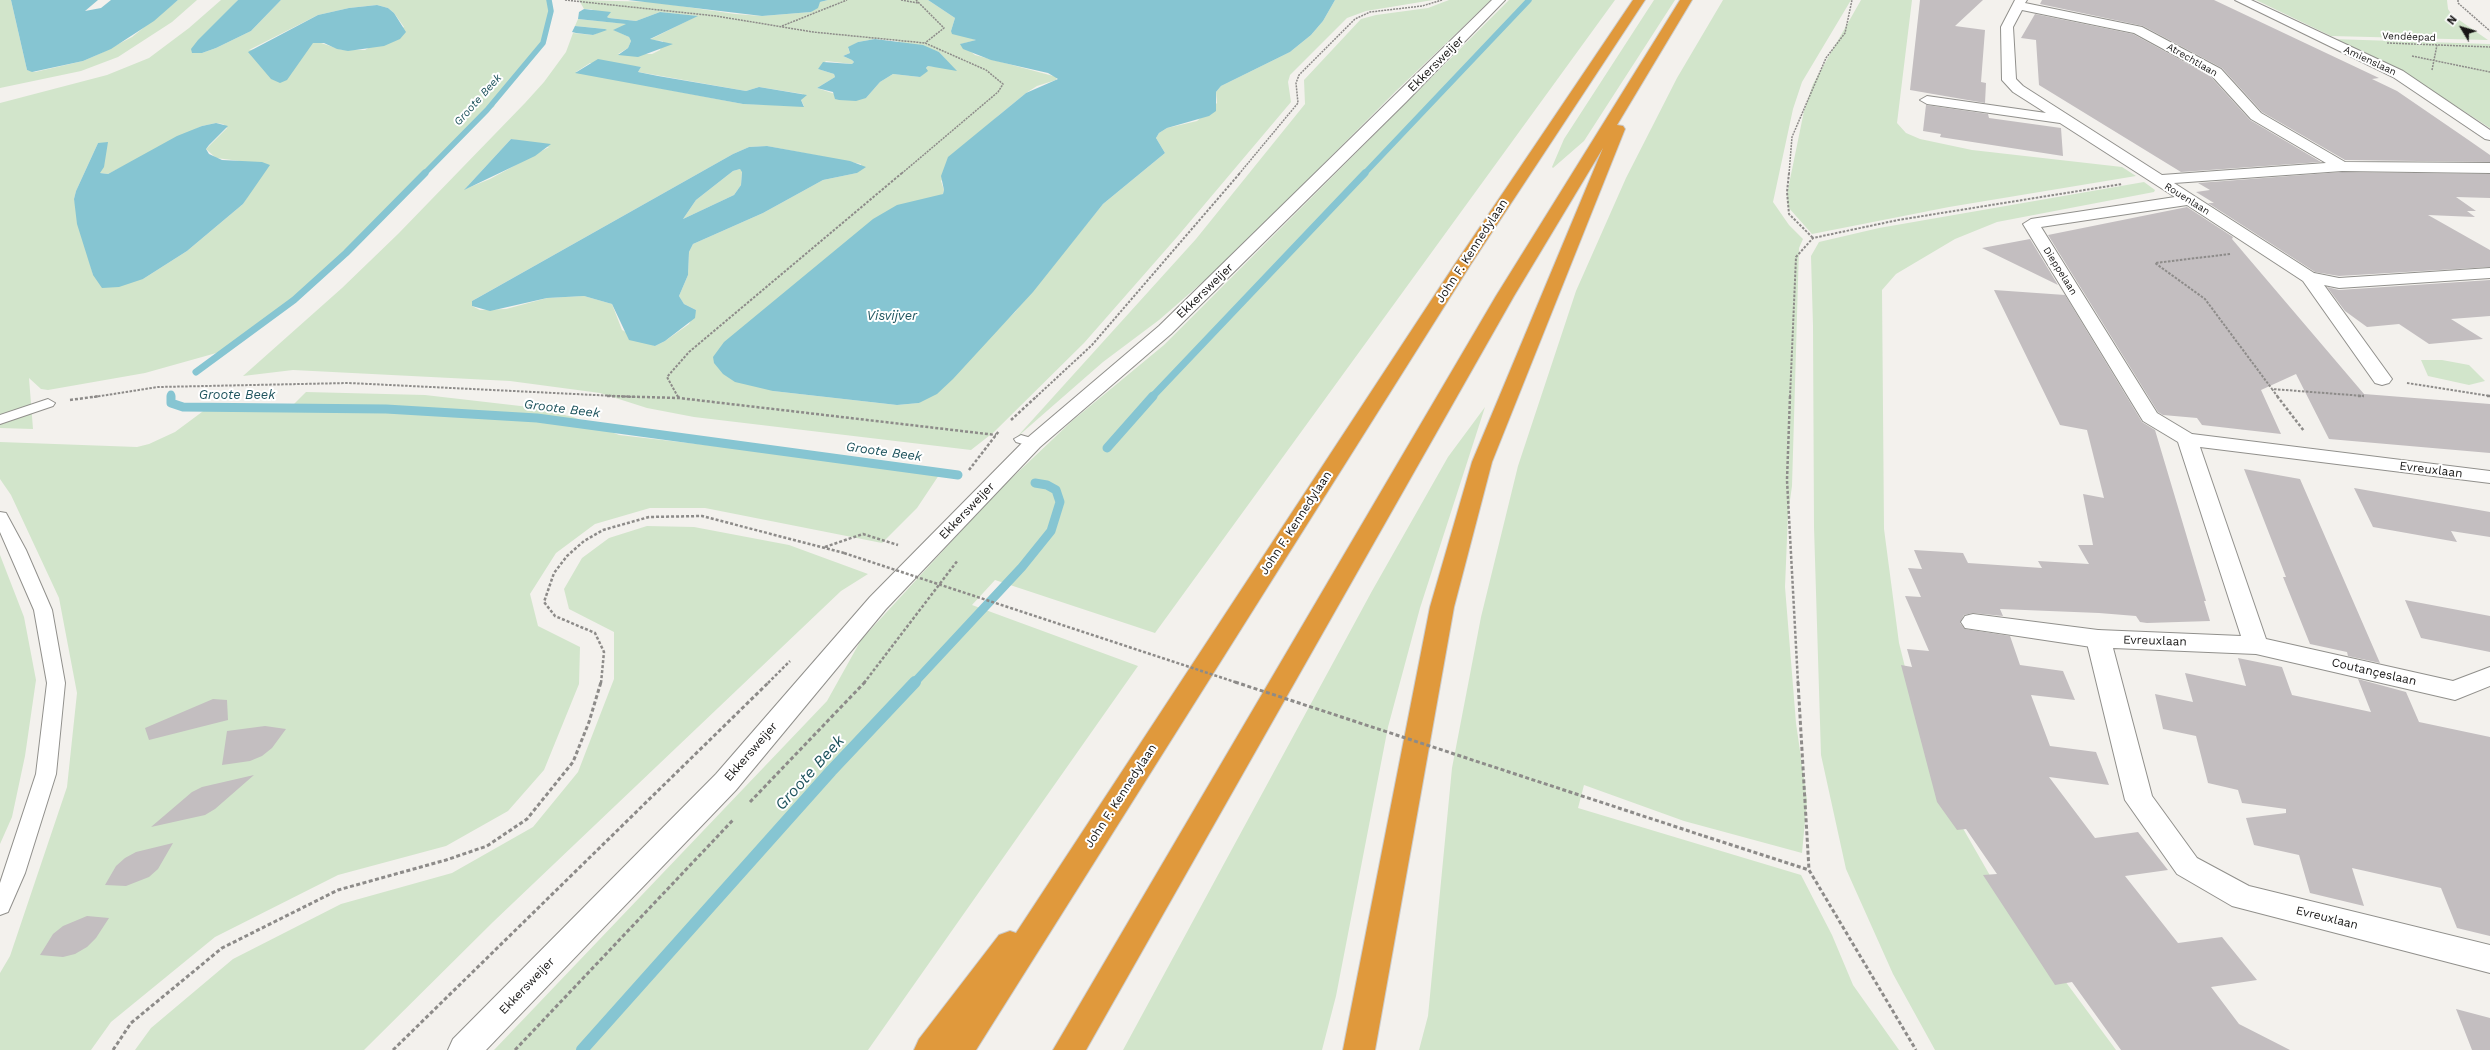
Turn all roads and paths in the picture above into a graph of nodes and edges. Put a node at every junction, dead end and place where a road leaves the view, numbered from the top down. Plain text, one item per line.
1 (565, 0) edge
2 (847, 0) edge
3 (901, 0) edge
4 (916, 0) edge
5 (1442, 0) edge
6 (1499, 0) edge
7 (1639, 0) edge
8 (1686, 0) edge
9 (1852, 0) edge
10 (2242, 0) edge
11 (2458, 0) edge
12 (918, 3) junction
13 (2019, 3) edge
14 (781, 27) junction
15 (2490, 31) edge
16 (925, 43) junction
17 (2384, 43) dead end
18 (2490, 47) edge
19 (1645, 66) junction
20 (1927, 100) dead end
21 (2065, 120) junction
22 (2490, 136) edge
23 (2342, 166) junction
24 (2490, 168) edge
25 (2156, 180) junction
26 (2188, 200) junction
27 (1813, 238) junction
28 (2268, 251) junction
29 (2490, 273) edge
30 (2309, 277) junction
31 (2382, 379) junction
32 (2272, 389) junction
33 (2490, 396) edge
34 (679, 398) junction
35 (48, 403) joint
36 (0, 420) edge
37 (1006, 424) dead end
38 (1001, 430) dead end
39 (2187, 439) junction
40 (2323, 456) junction
41 (2490, 477) edge
42 (0, 517) edge
43 (824, 547) junction
44 (904, 547) dead end
45 (893, 565) dead end
46 (887, 570) dead end
47 (1973, 622) dead end
48 (2098, 639) junction
49 (2256, 645) junction
50 (795, 656) dead end
51 (872, 674) dead end
52 (2490, 676) edge
53 (746, 807) dead end
54 (1110, 812) junction
55 (735, 819) dead end
56 (1809, 870) junction
57 (0, 906) edge
58 (2490, 959) edge
59 (113, 1050) edge
60 (393, 1050) edge
61 (464, 1050) edge
62 (515, 1050) edge
63 (930, 1050) edge
64 (958, 1050) edge
65 (1069, 1050) edge
66 (1359, 1050) edge
67 (1916, 1050) edge

1 - 14 path
2 - 14 path
3 - 12 path
4 - 12 path
5 - 37 path
6 - 61 street, Ekkersweijer
7 - 54 highway, John F. Kennedylaan
8 - 19 highway
9 - 27 path
10 - 22 street, Amienslaan
11 - 15 path
12 - 16 path
13 - 21 street, Rouenlaan
13 - 23 street, Atrechtlaan
14 - 16 path
16 - 34 path
17 - 18 path, Vendéepad
19 - 65 highway
19 - 66 highway
20 - 21 street, Rouenlaan
21 - 25 street, Rouenlaan
23 - 24 street, Atrechtlaan
23 - 25 street, Atrechtlaan
25 - 26 street, Rouenlaan
25 - 27 path
26 - 28 street, Rouenlaan
26 - 39 street, Dieppelaan
27 - 56 path
28 - 30 street, Rouenlaan
28 - 32 path
29 - 30 street, Rouenlaan
30 - 31 street, Rouenlaan
31 - 32 path
31 - 33 path
32 - 40 path
34 - 35 path
34 - 38 path
35 - 36 lane
39 - 40 street, Evreuxlaan
39 - 49 street
40 - 41 street, Evreuxlaan
42 - 57 lane
43 - 44 path
43 - 56 path, bridge
43 - 59 path
45 - 46 path
47 - 48 street
48 - 49 street, Evreuxlaan
48 - 58 street, Evreuxlaan
49 - 52 street, Coutançeslaan
50 - 60 path
51 - 53 path
54 - 63 highway
54 - 64 highway, John F. Kennedylaan
55 - 62 path
56 - 67 path

